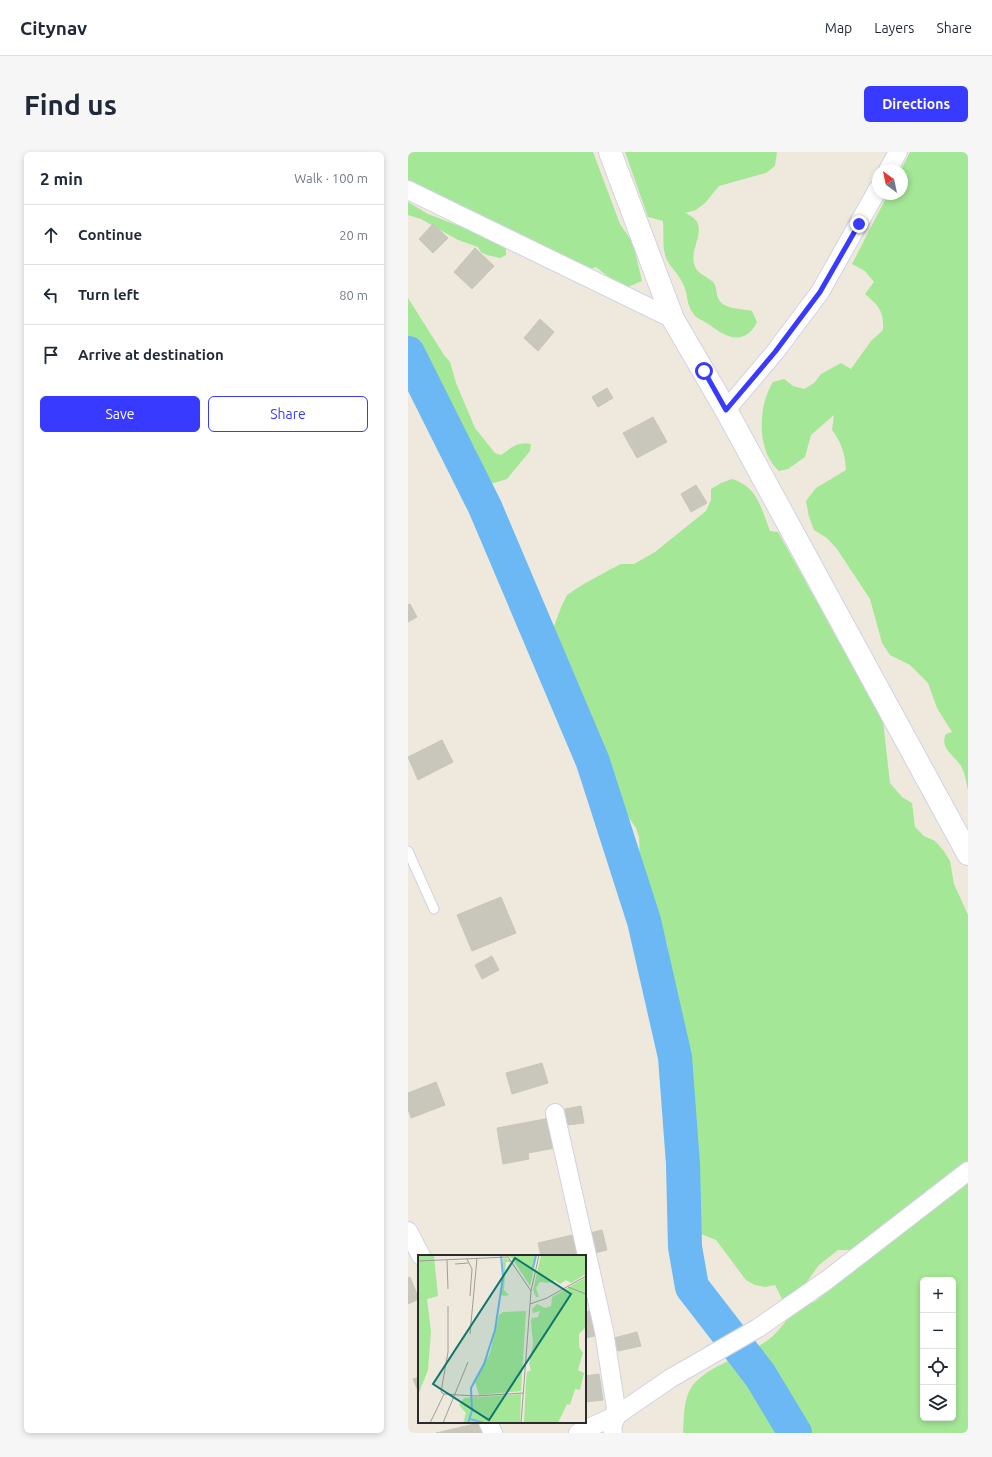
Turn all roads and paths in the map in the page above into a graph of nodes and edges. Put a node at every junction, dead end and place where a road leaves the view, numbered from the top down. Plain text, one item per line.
1 (610, 152) edge
2 (898, 152) edge
3 (891, 164) edge
4 (408, 190) edge
5 (872, 200) edge
6 (673, 318) junction
7 (726, 410) junction
8 (408, 851) edge
9 (968, 854) edge
10 (434, 909) dead end
11 (555, 1113) dead end
12 (968, 1171) edge
13 (408, 1231) edge
14 (420, 1255) edge
15 (617, 1415) junction
16 (488, 1423) edge
17 (493, 1433) edge
18 (578, 1433) edge
19 (613, 1433) edge

1 - 6 street
2 - 3 street
4 - 6 street
5 - 7 street
6 - 7 street
7 - 9 street
8 - 10 lane
11 - 15 street
12 - 15 street
13 - 14 street
15 - 18 street
15 - 19 street
16 - 17 street

